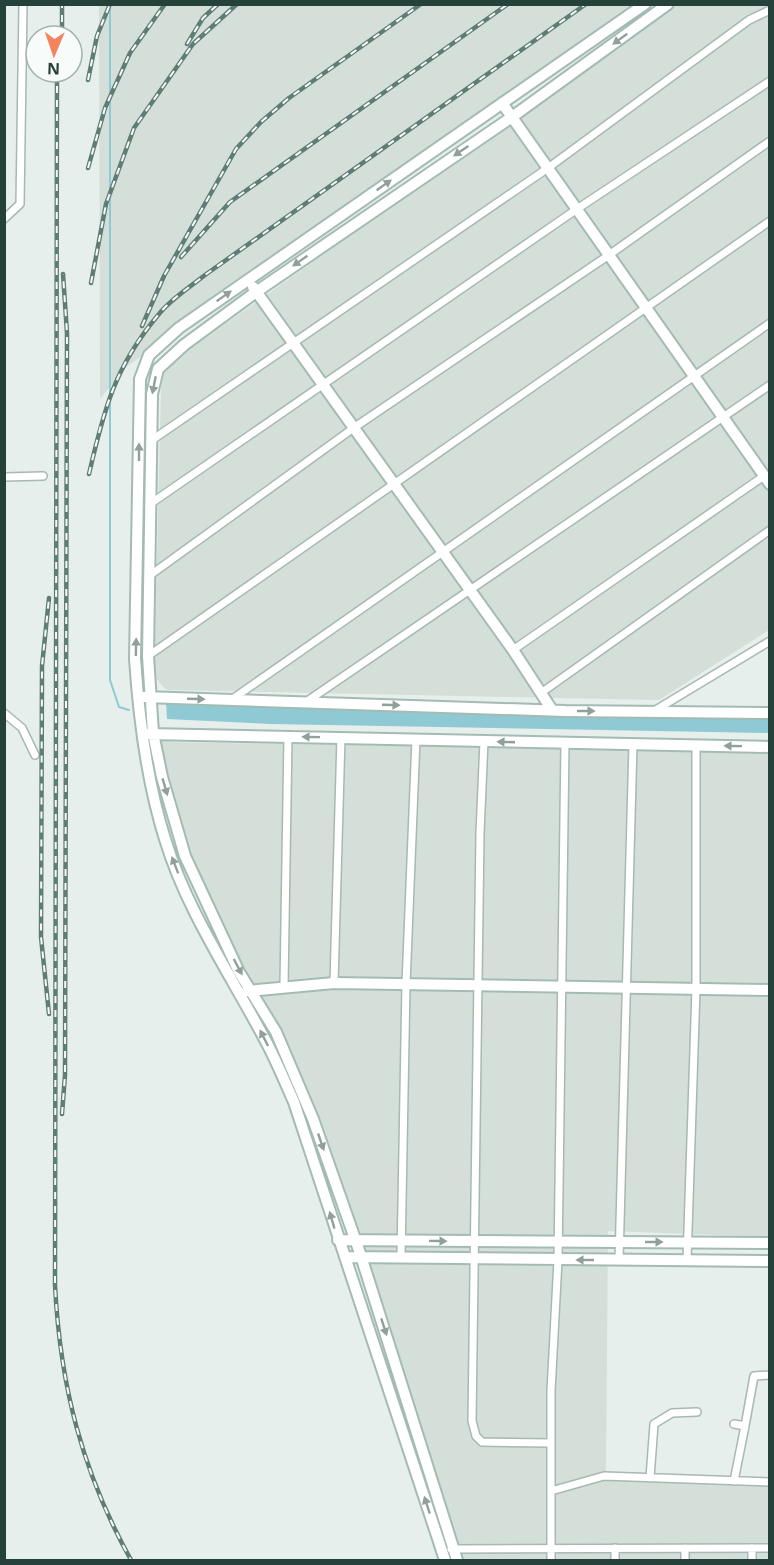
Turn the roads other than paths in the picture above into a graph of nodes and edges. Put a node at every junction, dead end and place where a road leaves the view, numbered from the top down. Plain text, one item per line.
1 (23, 4) edge
2 (645, 4) edge
3 (668, 4) edge
4 (770, 10) edge
5 (770, 81) edge
6 (502, 103) junction
7 (512, 117) junction
8 (770, 141) edge
9 (548, 168) junction
10 (577, 209) junction
11 (4, 219) edge
12 (770, 221) edge
13 (609, 255) junction
14 (248, 279) junction
15 (256, 292) junction
16 (646, 308) junction
17 (770, 323) edge
18 (293, 343) junction
19 (694, 376) junction
20 (770, 385) edge
21 (324, 386) junction
22 (723, 418) junction
23 (355, 427) junction
24 (152, 440) junction
25 (43, 476) dead end
26 (4, 477) edge
27 (767, 480) edge
28 (395, 485) junction
29 (151, 504) junction
30 (139, 511) junction
31 (770, 530) edge
32 (442, 551) junction
33 (149, 576) junction
34 (470, 591) junction
35 (770, 641) edge
36 (513, 650) junction
37 (148, 656) junction
38 (541, 693) junction
39 (231, 700) junction
40 (144, 701) junction
41 (305, 702) junction
42 (552, 710) junction
43 (654, 711) junction
44 (4, 713) edge
45 (770, 713) edge
46 (148, 732) junction
47 (288, 736) junction
48 (341, 737) junction
49 (416, 739) junction
50 (484, 741) junction
51 (565, 743) junction
52 (633, 744) junction
53 (696, 746) junction
54 (770, 747) edge
55 (35, 755) dead end
56 (334, 983) junction
57 (406, 984) junction
58 (284, 986) junction
59 (479, 986) junction
60 (562, 987) junction
61 (628, 988) junction
62 (696, 989) junction
63 (252, 990) junction
64 (770, 990) edge
65 (238, 991) junction
66 (338, 1240) junction
67 (355, 1240) junction
68 (401, 1240) junction
69 (477, 1241) junction
70 (558, 1242) junction
71 (619, 1242) junction
72 (688, 1242) junction
73 (770, 1243) edge
74 (361, 1256) junction
75 (345, 1257) junction
76 (401, 1257) junction
77 (476, 1258) junction
78 (558, 1260) junction
79 (619, 1260) junction
80 (687, 1260) junction
81 (770, 1261) edge
82 (770, 1375) edge
83 (697, 1412) dead end
84 (734, 1424) dead end
85 (745, 1426) junction
86 (551, 1443) junction
87 (650, 1478) junction
88 (734, 1481) junction
89 (770, 1482) edge
90 (551, 1491) junction
91 (615, 1548) junction
92 (685, 1548) junction
93 (752, 1548) junction
94 (770, 1548) edge
95 (551, 1549) junction
96 (447, 1553) edge
97 (457, 1560) edge
98 (551, 1560) edge
99 (615, 1560) edge
100 (685, 1560) edge
101 (752, 1560) edge

1 - 11 street
2 - 6 street
3 -> 7 street
4 - 9 street
5 - 10 street
6 - 7 street
14 -> 6 street
7 - 9 street
7 -> 15 street
8 - 13 street
9 - 10 street
9 - 18 street
10 - 13 street
10 - 21 street
12 - 16 street
13 - 16 street
13 - 23 street
14 - 15 street
30 -> 14 street
15 - 18 street
15 -> 24 street
16 - 19 street
16 - 28 street
17 - 19 street
18 - 21 street
18 - 24 street
19 - 22 street
19 - 32 street
20 - 22 street
21 - 23 street
21 - 29 street
22 - 27 street
22 - 34 street
23 - 28 street
23 - 33 street
24 - 29 street
25 - 26 street
27 - 36 street
28 - 32 street
28 - 37 street
29 - 30 street
29 - 33 street
40 -> 30 street
31 - 38 street
32 - 34 street
32 - 39 street
33 - 37 street
34 - 36 street
34 - 41 street
35 - 43 street
36 - 38 street
37 - 40 street
38 - 42 street
40 -> 39 street
39 - 41 street
40 - 46 street
41 -> 42 street
42 -> 43 street
43 - 45 street
44 - 55 street
46 - 47 street
46 -> 63 street
65 -> 46 street
48 -> 47 street
47 - 58 street
48 - 49 street
48 - 56 street
49 - 50 street
49 - 57 street
51 -> 50 street
50 - 59 street
51 - 52 street
51 - 60 street
52 - 53 street
52 - 61 street
54 -> 53 street
53 - 62 street
56 - 57 street
56 - 58 street
57 - 59 street
57 - 68 street
58 - 63 street
59 - 60 street
59 - 69 street
60 - 61 street
60 - 70 street
61 - 62 street
61 - 71 street
62 - 64 street
62 - 72 street
63 - 65 street
63 -> 67 street
66 -> 65 street
66 - 67 street
66 - 75 street
67 - 68 street
67 - 74 street
68 -> 69 street
68 - 76 street
69 - 70 street
69 - 77 street
70 - 71 street
70 - 78 street
71 -> 72 street
71 - 79 street
72 - 73 street
72 - 80 street
74 - 75 street
74 - 76 street
74 -> 96 street
96 -> 75 street
76 - 77 street
77 - 78 street
77 - 86 street
79 -> 78 street
78 - 86 street
79 - 80 street
80 - 81 street
82 - 85 street
83 - 87 street
84 - 85 street
85 - 88 street
86 - 90 street
87 - 88 street
87 - 90 street
88 - 89 street
90 - 95 street
91 - 92 street
91 - 95 street
91 - 99 street
92 - 93 street
92 - 100 street
93 - 94 street
93 - 101 street
95 - 96 street
95 - 98 street
96 - 97 street

